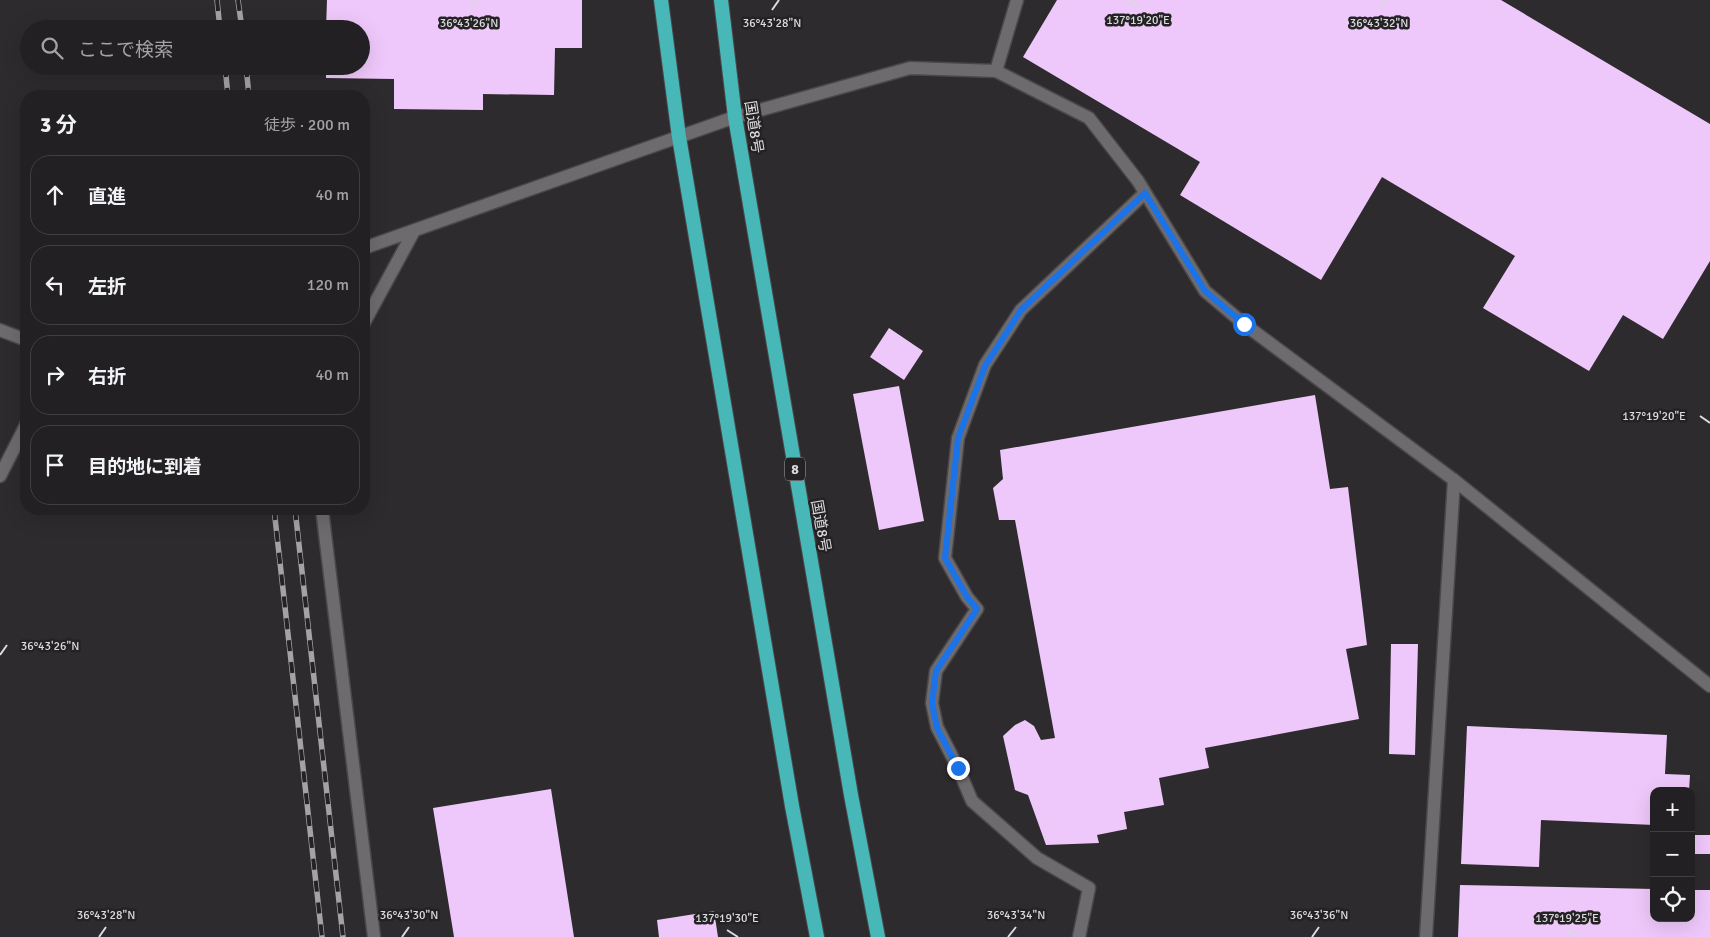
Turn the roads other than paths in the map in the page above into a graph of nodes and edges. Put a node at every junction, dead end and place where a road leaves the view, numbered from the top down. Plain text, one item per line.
1 (661, 0) edge
2 (720, 0) edge
3 (1017, 0) edge
4 (996, 71) junction
5 (735, 117) junction
6 (679, 137) junction
7 (1145, 193) junction
8 (414, 231) junction
9 (370, 246) edge
10 (370, 312) edge
11 (0, 330) edge
12 (20, 338) edge
13 (20, 437) edge
14 (0, 476) edge
15 (1454, 480) junction
16 (323, 515) edge
17 (1710, 686) edge
18 (374, 937) edge
19 (817, 937) edge
20 (878, 937) edge
21 (1079, 937) edge
22 (1426, 937) edge

1 - 6 highway
2 - 5 highway, 国道8号 / 8
3 - 4 street
4 - 5 street
4 - 7 street
5 - 6 street
5 - 20 highway, 国道8号 / 8
6 - 8 street
6 - 19 highway
7 - 15 street
7 - 21 street
8 - 9 street
8 - 10 street
11 - 12 street
13 - 14 street
15 - 17 street
15 - 22 street
16 - 18 street

